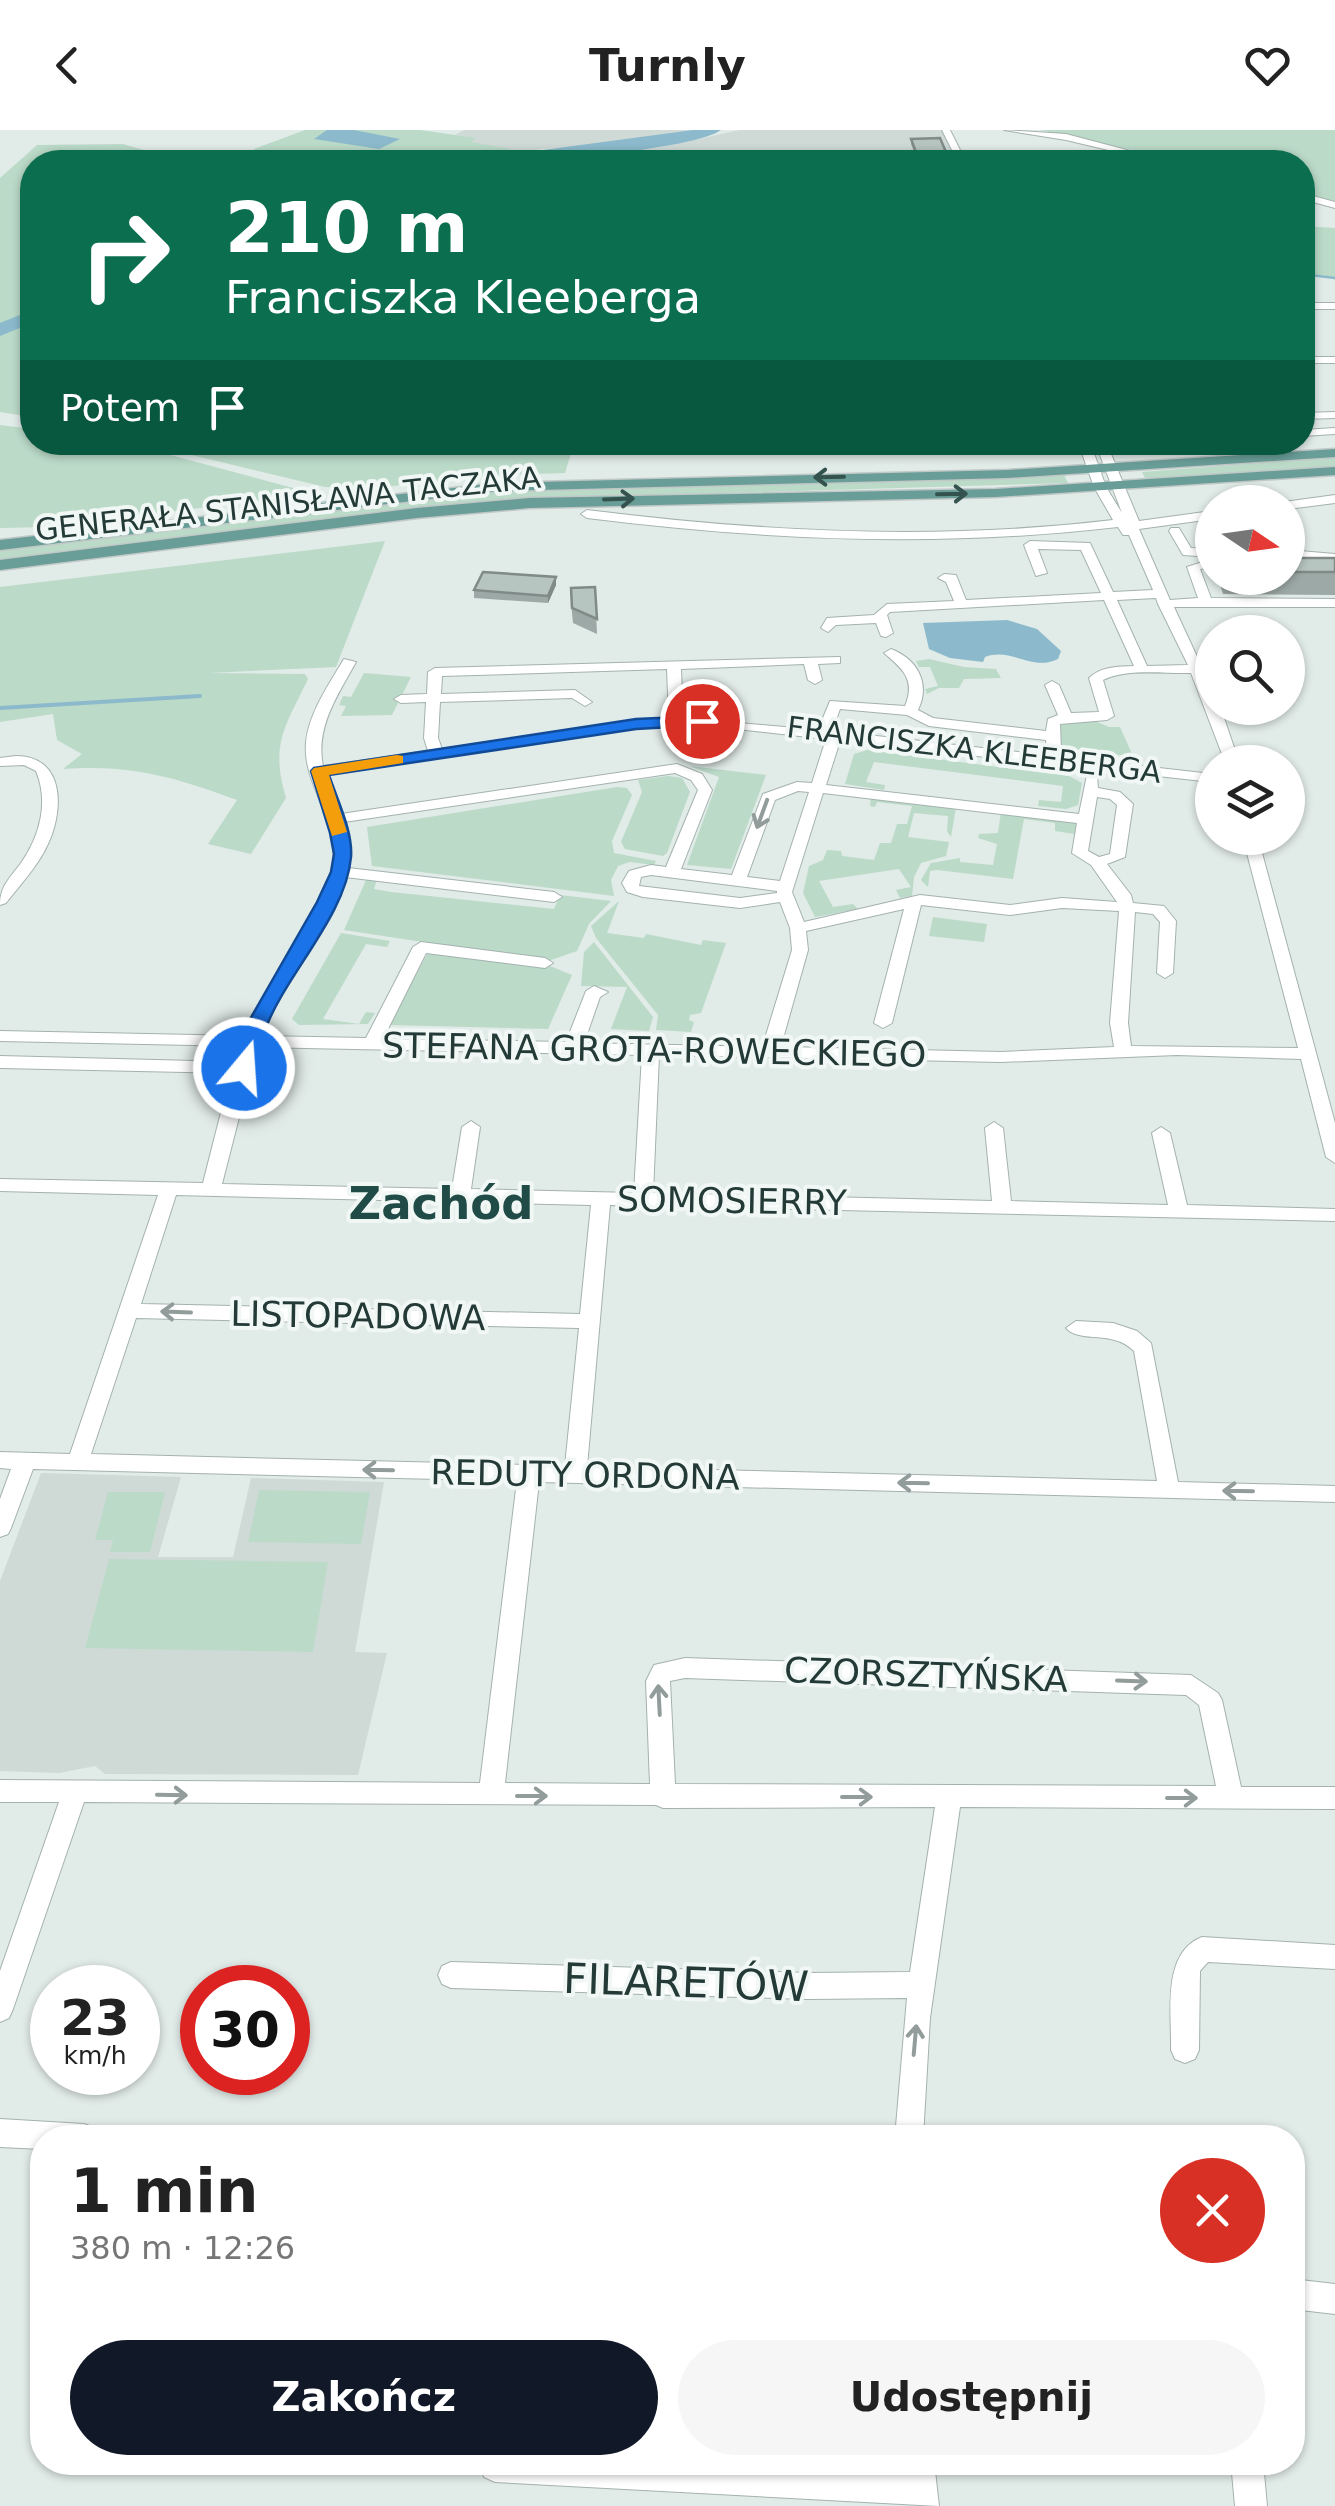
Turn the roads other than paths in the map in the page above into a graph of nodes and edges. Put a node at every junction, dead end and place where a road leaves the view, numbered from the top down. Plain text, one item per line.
1 (432, 130) edge
2 (1008, 130) edge
3 (452, 134) dead end
4 (1086, 150) edge
5 (1092, 150) edge
6 (1118, 150) edge
7 (1087, 455) edge
8 (1107, 455) edge
9 (1303, 455) edge
10 (1114, 467) junction
11 (1091, 469) junction
12 (1335, 471) edge
13 (1122, 485) junction
14 (1100, 487) junction
15 (1335, 498) edge
16 (1305, 502) edge
17 (587, 514) dead end
18 (1195, 517) edge
19 (1128, 524) junction
20 (1175, 532) dead end
21 (0, 545) edge
22 (1030, 545) junction
23 (1005, 546) dead end
24 (1195, 552) edge
25 (1305, 556) edge
26 (1335, 560) edge
27 (1305, 562) edge
28 (0, 565) edge
29 (1041, 572) dead end
30 (944, 578) dead end
31 (1203, 595) edge
32 (1110, 596) junction
33 (1163, 599) junction
34 (1206, 602) junction
35 (1335, 603) edge
36 (962, 605) junction
37 (828, 628) dead end
38 (890, 652) dead end
39 (810, 660) junction
40 (835, 660) dead end
41 (349, 662) dead end
42 (674, 665) junction
43 (1195, 665) edge
44 (1195, 669) edge
45 (1142, 670) junction
46 (815, 680) dead end
47 (1052, 685) dead end
48 (434, 698) junction
49 (401, 700) dead end
50 (910, 711) junction
51 (1066, 716) junction
52 (676, 722) junction
53 (600, 729) junction
54 (830, 734) junction
55 (1051, 736) junction
56 (436, 754) junction
57 (1053, 760) junction
58 (0, 762) edge
59 (1094, 764) junction
60 (320, 771) junction
61 (1195, 776) edge
62 (818, 786) junction
63 (1090, 791) junction
64 (335, 818) junction
65 (1086, 818) junction
66 (1255, 855) edge
67 (1098, 862) junction
68 (340, 872) junction
69 (672, 873) junction
70 (738, 881) junction
71 (785, 892) junction
72 (554, 897) dead end
73 (0, 900) edge
74 (914, 902) junction
75 (1127, 910) junction
76 (798, 928) junction
77 (545, 962) dead end
78 (1165, 973) dead end
79 (600, 992) dead end
80 (883, 1023) dead end
81 (0, 1036) edge
82 (250, 1044) junction
83 (373, 1045) junction
84 (574, 1048) junction
85 (651, 1049) junction
86 (775, 1051) junction
87 (1123, 1053) junction
88 (1308, 1054) junction
89 (0, 1062) edge
90 (244, 1068) junction
91 (471, 1127) dead end
92 (994, 1128) dead end
93 (1161, 1133) dead end
94 (1335, 1157) edge
95 (0, 1184) edge
96 (169, 1189) junction
97 (212, 1190) junction
98 (462, 1194) junction
99 (601, 1198) junction
100 (643, 1199) junction
101 (1002, 1206) junction
102 (1180, 1210) junction
103 (1335, 1215) edge
104 (128, 1310) junction
105 (588, 1321) junction
106 (1076, 1328) dead end
107 (0, 1460) edge
108 (25, 1461) junction
109 (78, 1462) junction
110 (529, 1474) junction
111 (574, 1474) junction
112 (1169, 1490) junction
113 (1335, 1494) edge
114 (0, 1528) edge
115 (0, 1791) edge
116 (74, 1793) junction
117 (490, 1796) junction
118 (664, 1797) junction
119 (949, 1798) junction
120 (1231, 1798) junction
121 (1335, 1798) edge
122 (1335, 1957) edge
123 (451, 1976) dead end
124 (921, 1985) junction
125 (0, 2009) edge
126 (1186, 2050) dead end
127 (909, 2125) edge
128 (0, 2134) edge
129 (30, 2135) edge
130 (1305, 2296) edge
131 (1335, 2299) edge
132 (686, 2475) edge
133 (1248, 2475) edge
134 (920, 2486) edge
135 (1250, 2506) edge

1 - 3 street
2 - 4 street
5 - 6 street
7 - 11 street
8 - 10 street
9 - 10 main road, GENERAŁA STANISŁAWA TACZAKA
10 - 11 main road, GENERAŁA STANISŁAWA TACZAKA
10 - 13 street
11 - 14 street
11 -> 21 main road, GENERAŁA STANISŁAWA TACZAKA
12 - 13 main road, GENERAŁA STANISŁAWA TACZAKA
13 - 14 main road, GENERAŁA STANISŁAWA TACZAKA
13 - 19 street
14 - 19 street
28 -> 14 main road, GENERAŁA STANISŁAWA TACZAKA
15 - 16 street
17 - 19 street
18 - 19 street
19 - 33 street
20 - 24 street
22 - 23 street
22 - 29 street
22 - 32 street
25 - 26 street
26 - 27 street
30 - 36 street
31 - 34 street
32 - 33 street
32 - 36 street
32 - 45 street
33 - 34 street
33 - 43 street
34 - 35 street
36 - 37 street
38 - 50 street
39 - 40 street
39 - 42 street
39 - 46 street
41 - 60 street
42 - 48 street
42 - 52 street
44 - 45 street
45 - 51 street
47 - 51 street
48 - 49 street
48 - 53 street
48 - 56 street
50 - 54 street
50 - 55 street
51 - 55 street
52 - 53 street, FRANCISZKA KLEEBERGA
52 - 54 street, FRANCISZKA KLEEBERGA
53 - 56 street, FRANCISZKA KLEEBERGA
54 - 57 street, FRANCISZKA KLEEBERGA
54 - 62 street
55 - 57 street
56 - 60 street, FRANCISZKA KLEEBERGA
57 - 59 street, FRANCISZKA KLEEBERGA
58 - 73 street
59 - 61 street, FRANCISZKA KLEEBERGA
59 - 63 street
60 - 64 street
62 - 65 street, FRANCISZKA KLEEBERGA
62 -> 70 street, FRANCISZKA KLEEBERGA
62 - 71 street
63 - 65 street
63 - 67 street
64 - 68 street
64 - 69 street
65 - 67 street
66 - 88 street
67 - 75 street
68 - 72 street
68 - 82 street
69 - 70 street
69 - 71 street
70 - 71 street
71 - 76 street
74 - 75 street
74 - 76 street
74 - 80 street
75 - 78 street
75 - 87 street
76 - 86 street
77 - 83 street
79 - 84 street
81 - 82 street, STEFANA GROTA-ROWECKIEGO
82 - 83 street, STEFANA GROTA-ROWECKIEGO
82 - 90 street
83 - 84 street, STEFANA GROTA-ROWECKIEGO
84 - 85 street, STEFANA GROTA-ROWECKIEGO
85 - 86 street, STEFANA GROTA-ROWECKIEGO
85 - 100 street
86 - 87 street, STEFANA GROTA-ROWECKIEGO
87 - 88 street, STEFANA GROTA-ROWECKIEGO
88 - 94 street
89 - 90 street
90 - 97 street
91 - 98 street
92 - 101 street
93 - 102 street
95 - 96 street, SOMOSIERRY
96 - 97 street, SOMOSIERRY
96 - 104 street
97 - 98 street, SOMOSIERRY
98 - 99 street, SOMOSIERRY
99 - 100 street, SOMOSIERRY
99 - 105 street
100 - 101 street, SOMOSIERRY
101 - 102 street, SOMOSIERRY
102 - 103 street, SOMOSIERRY
105 -> 104 street, LISTOPADOWA
104 - 109 street
105 - 111 street
106 - 112 street
107 - 108 street, REDUTY ORDONA
108 - 109 street, REDUTY ORDONA
108 - 114 street
110 -> 109 street, REDUTY ORDONA
110 - 111 street, REDUTY ORDONA
110 - 117 street
112 -> 111 street, REDUTY ORDONA
113 -> 112 street, REDUTY ORDONA
115 - 116 street
116 -> 117 street
116 - 125 street
117 -> 118 street
118 -> 119 street
118 -> 120 street, CZORSZTYŃSKA
119 -> 120 street
119 - 124 street
120 - 121 street
122 - 126 street
123 - 124 street, FILARETÓW
127 -> 124 street
128 - 129 street
130 - 131 street
132 - 134 street
133 - 135 street

